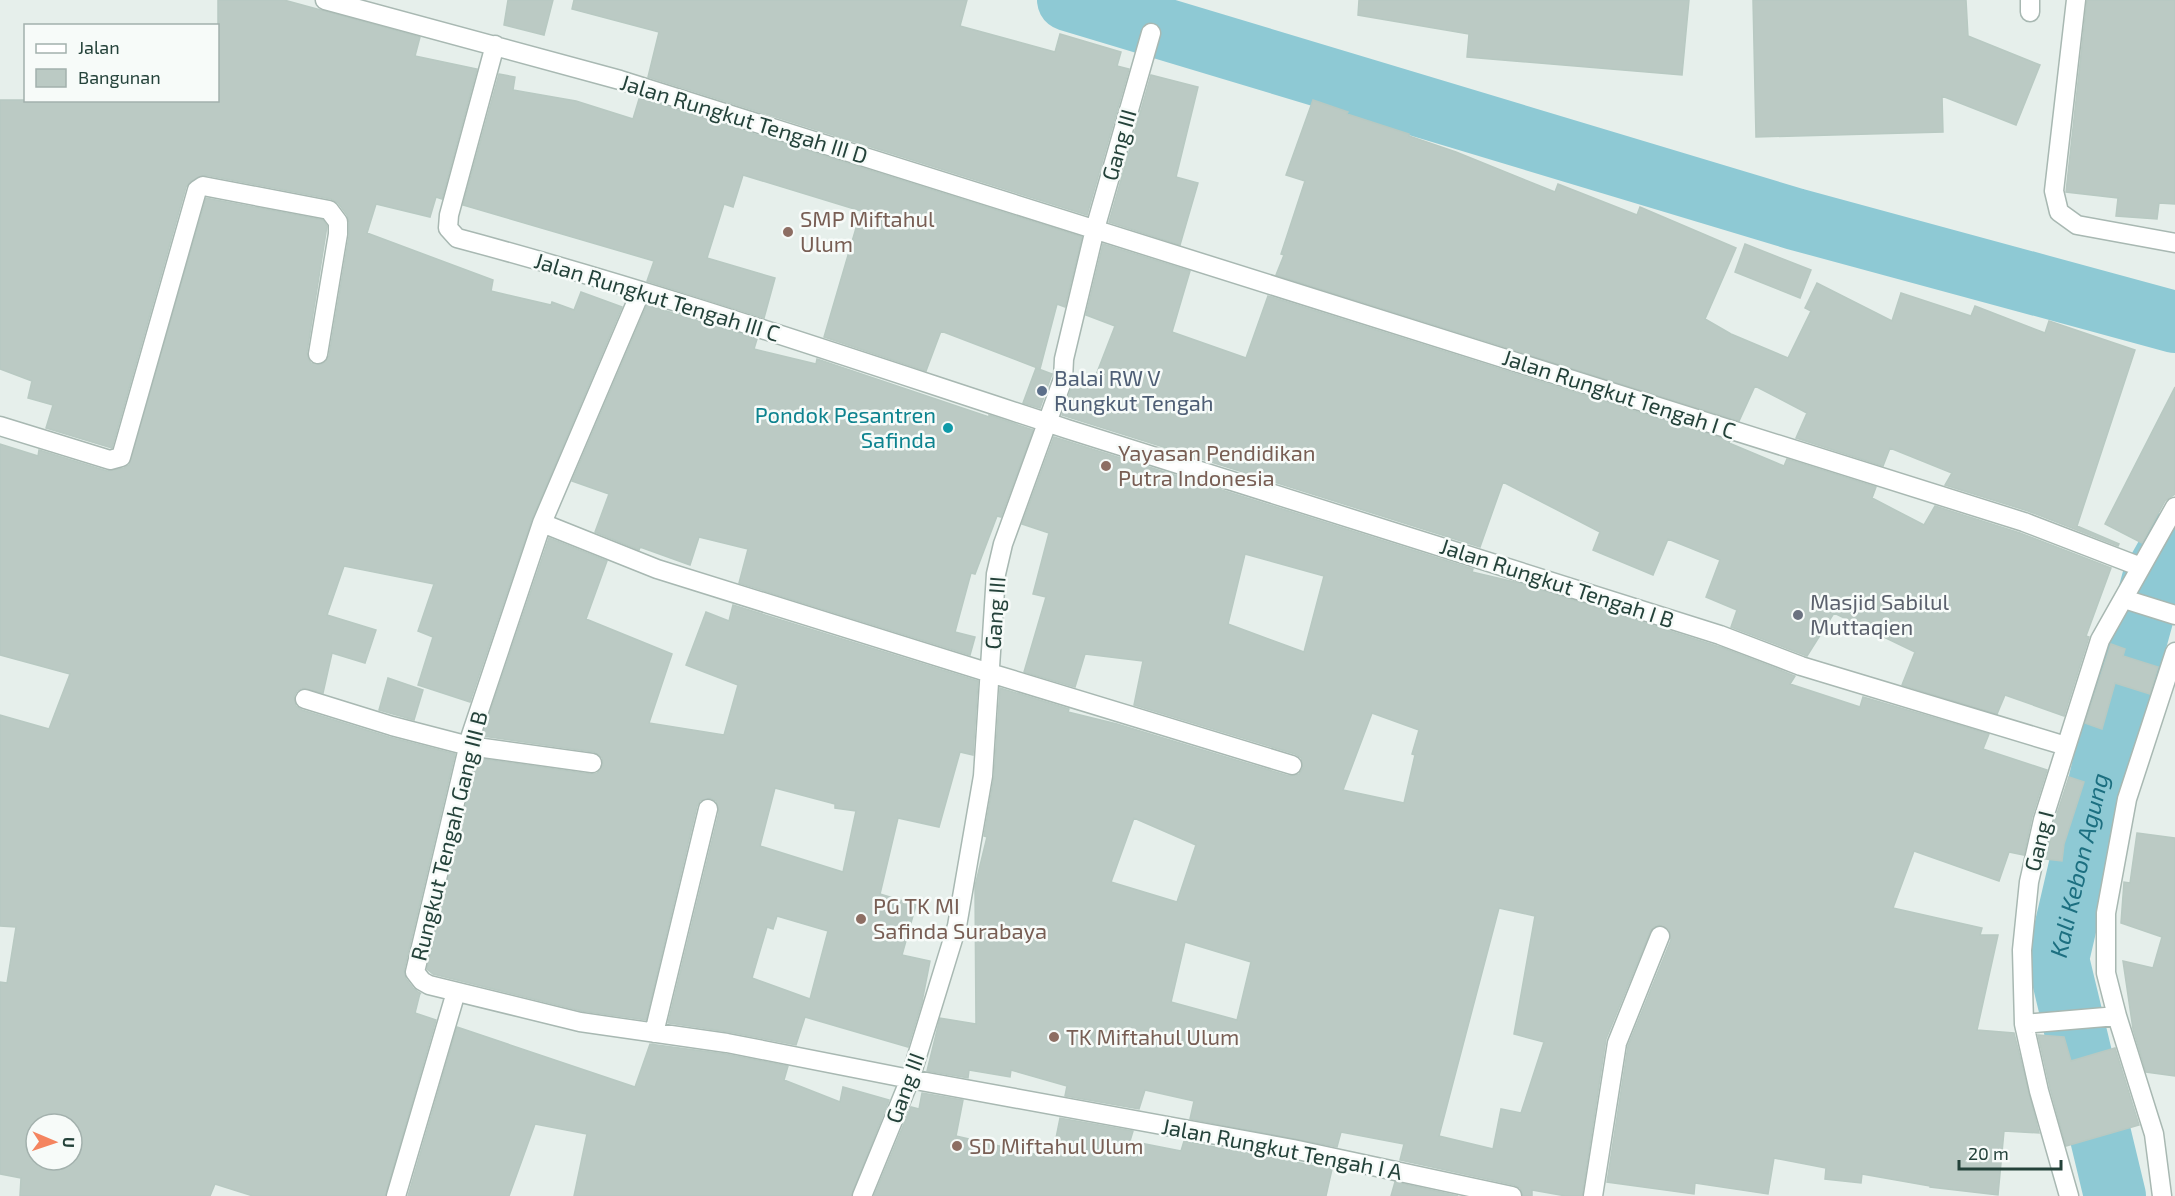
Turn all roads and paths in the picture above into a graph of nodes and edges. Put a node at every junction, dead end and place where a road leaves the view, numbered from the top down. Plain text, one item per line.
1 (325, 0) edge
2 (2076, 0) edge
3 (1151, 33) dead end
4 (495, 45) junction
5 (1095, 229) junction
6 (2175, 243) edge
7 (641, 291) junction
8 (318, 354) dead end
9 (1047, 423) junction
10 (0, 426) edge
11 (2175, 507) edge
12 (542, 524) junction
13 (2141, 567) junction
14 (2131, 601) junction
15 (2173, 614) edge
16 (2175, 652) edge
17 (990, 673) junction
18 (306, 699) dead end
19 (469, 746) junction
20 (2066, 746) junction
21 (592, 763) dead end
22 (1292, 765) dead end
23 (708, 809) dead end
24 (1660, 936) dead end
25 (456, 992) junction
26 (2117, 1016) junction
27 (2024, 1024) junction
28 (654, 1033) junction
29 (910, 1079) junction
30 (396, 1196) edge
31 (862, 1196) edge
32 (1512, 1196) edge
33 (1593, 1196) edge
34 (2069, 1196) edge
35 (2162, 1196) edge

1 - 4 street, Jalan Rungkut Tengah III D
2 - 6 street
3 - 5 street, Gang III
4 - 5 street, Jalan Rungkut Tengah III D
4 - 7 street, Jalan Rungkut Tengah III C
5 - 9 street, Gang III
5 - 13 street, Jalan Rungkut Tengah I C
7 - 9 street, Jalan Rungkut Tengah III C
7 - 12 street, Rungkut Tengah Gang III B
8 - 10 street
9 - 17 street, Gang III
9 - 20 street, Jalan Rungkut Tengah I B
11 - 13 street, Gang I
12 - 17 street
12 - 19 street, Rungkut Tengah Gang III B
13 - 14 street, Gang I
14 - 15 street
14 - 20 street, Gang I
16 - 26 street
17 - 22 street
17 - 29 street, Gang III
18 - 19 street
19 - 21 street
19 - 25 street, Rungkut Tengah Gang III B
20 - 27 street, Gang I
23 - 28 street
24 - 33 street
25 - 28 street, Rungkut Tengah Gang III B
25 - 30 street
26 - 27 street
26 - 35 street
27 - 34 street, Gang I
28 - 29 street, Rungkut Tengah Gang III B
29 - 31 street, Gang III
29 - 32 street, Jalan Rungkut Tengah I A

